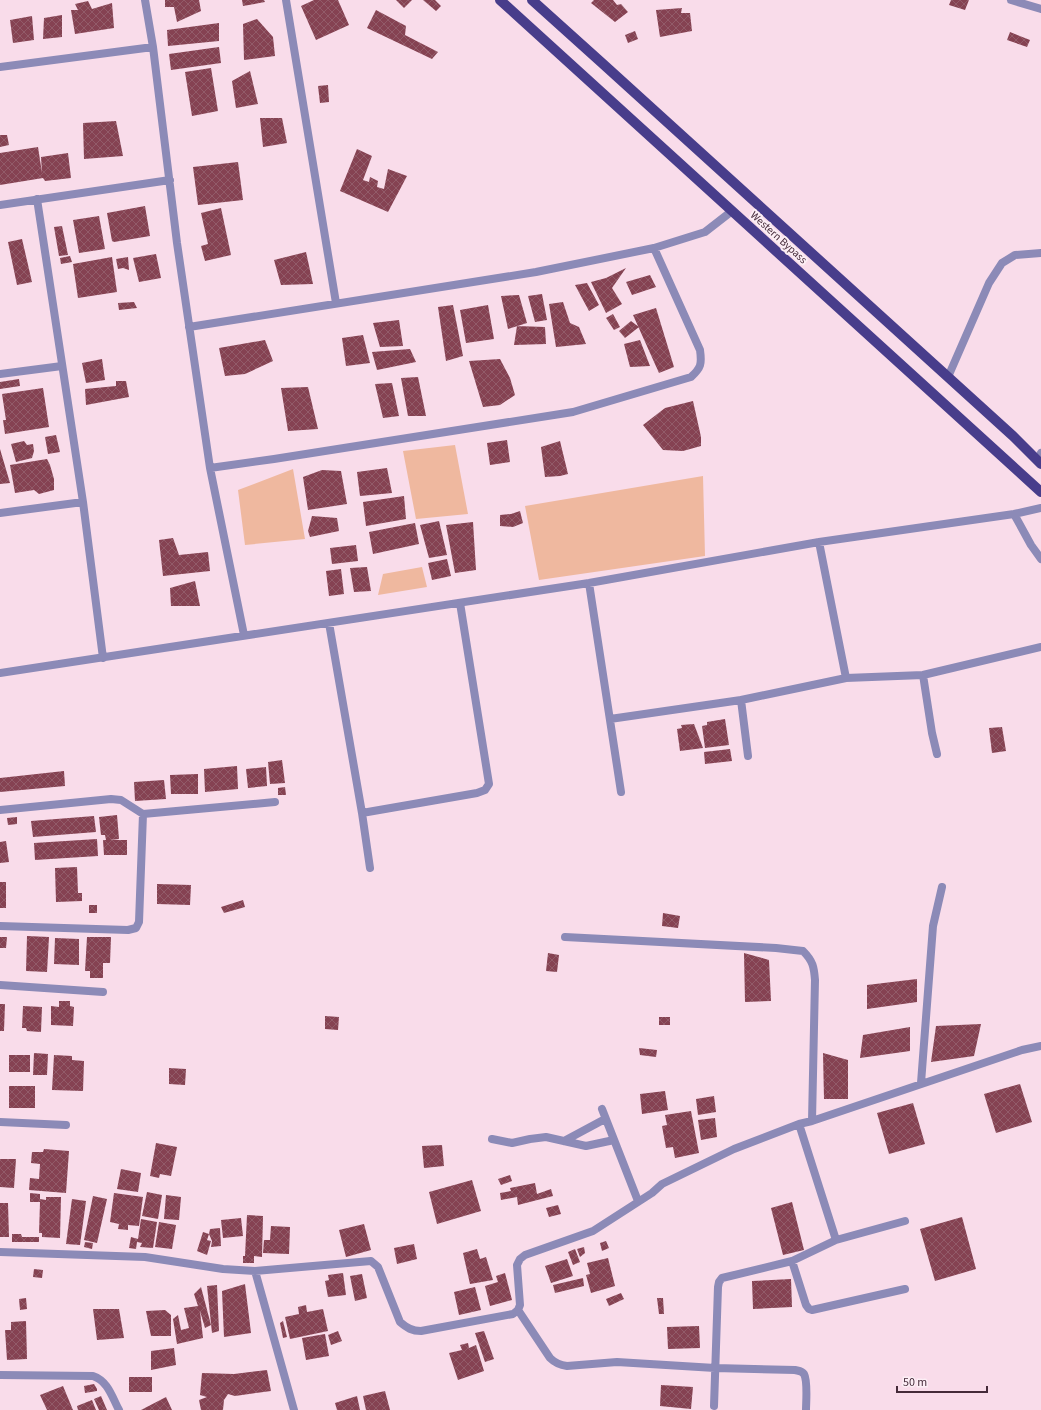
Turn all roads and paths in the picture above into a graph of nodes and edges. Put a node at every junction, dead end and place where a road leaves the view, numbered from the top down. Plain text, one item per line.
1 (145, 0) edge
2 (286, 0) edge
3 (500, 0) edge
4 (532, 0) edge
5 (1011, 0) edge
6 (1041, 9) edge
7 (153, 47) junction
8 (0, 67) edge
9 (170, 180) junction
10 (37, 199) junction
11 (0, 205) edge
12 (732, 211) junction
13 (654, 248) junction
14 (1041, 253) edge
15 (336, 304) junction
16 (189, 327) junction
17 (62, 366) junction
18 (0, 374) edge
19 (948, 377) junction
20 (1040, 459) edge
21 (210, 468) junction
22 (1041, 492) edge
23 (83, 502) junction
24 (1041, 508) edge
25 (0, 513) edge
26 (1014, 514) junction
27 (819, 542) junction
28 (1041, 559) edge
29 (589, 583) junction
30 (460, 603) junction
31 (329, 623) junction
32 (244, 635) junction
33 (1041, 648) edge
34 (103, 658) junction
35 (0, 673) edge
36 (923, 675) junction
37 (846, 678) junction
38 (741, 700) junction
39 (610, 719) junction
40 (937, 754) dead end
41 (748, 756) dead end
42 (621, 792) dead end
43 (275, 802) dead end
44 (0, 810) edge
45 (362, 813) junction
46 (143, 814) junction
47 (370, 868) dead end
48 (942, 887) dead end
49 (0, 926) edge
50 (565, 937) dead end
51 (0, 985) edge
52 (103, 992) dead end
53 (1041, 1046) edge
54 (921, 1083) junction
55 (602, 1109) dead end
56 (605, 1119) junction
57 (812, 1121) junction
58 (0, 1122) edge
59 (799, 1124) junction
60 (66, 1125) dead end
61 (492, 1140) dead end
62 (614, 1140) junction
63 (564, 1141) junction
64 (638, 1201) junction
65 (905, 1221) dead end
66 (836, 1240) junction
67 (0, 1252) edge
68 (792, 1261) junction
69 (255, 1271) junction
70 (905, 1289) dead end
71 (518, 1310) junction
72 (715, 1368) junction
73 (0, 1375) edge
74 (714, 1406) dead end
75 (119, 1410) edge
76 (294, 1410) edge
77 (806, 1410) edge

1 - 7 street
2 - 15 street
3 - 12 main road, Western Bypass
4 - 19 main road, Western Bypass
5 - 6 street
7 - 8 street
7 - 9 street
9 - 10 street
9 - 16 street
10 - 11 street
10 - 17 street
12 - 13 street
12 - 22 main road, Western Bypass
13 - 15 street
13 - 21 street
14 - 19 street
15 - 16 street
16 - 21 street
17 - 18 street
17 - 23 street
19 - 20 main road, Western Bypass
21 - 32 street
23 - 25 street
23 - 34 street
24 - 26 street
26 - 27 street
26 - 28 street
27 - 29 street
27 - 37 street
29 - 30 street
29 - 39 street
30 - 31 street
30 - 45 street
31 - 32 street
31 - 45 street
32 - 34 street
33 - 36 street
34 - 35 street
36 - 37 street
36 - 40 street
37 - 38 street
38 - 39 street
38 - 41 street
39 - 42 street
43 - 46 street
44 - 46 street
45 - 47 street
46 - 49 street
48 - 54 street
50 - 57 street
51 - 52 street
53 - 54 street
54 - 57 street
55 - 56 street
56 - 62 street
56 - 63 street
57 - 59 street
58 - 60 street
59 - 64 street
59 - 66 street
61 - 63 street
62 - 63 street
62 - 64 street
64 - 71 street
65 - 66 street
66 - 68 street
67 - 69 street
68 - 70 street
68 - 72 street
69 - 71 street
69 - 76 street
71 - 72 street
72 - 74 street
72 - 77 street
73 - 75 street

